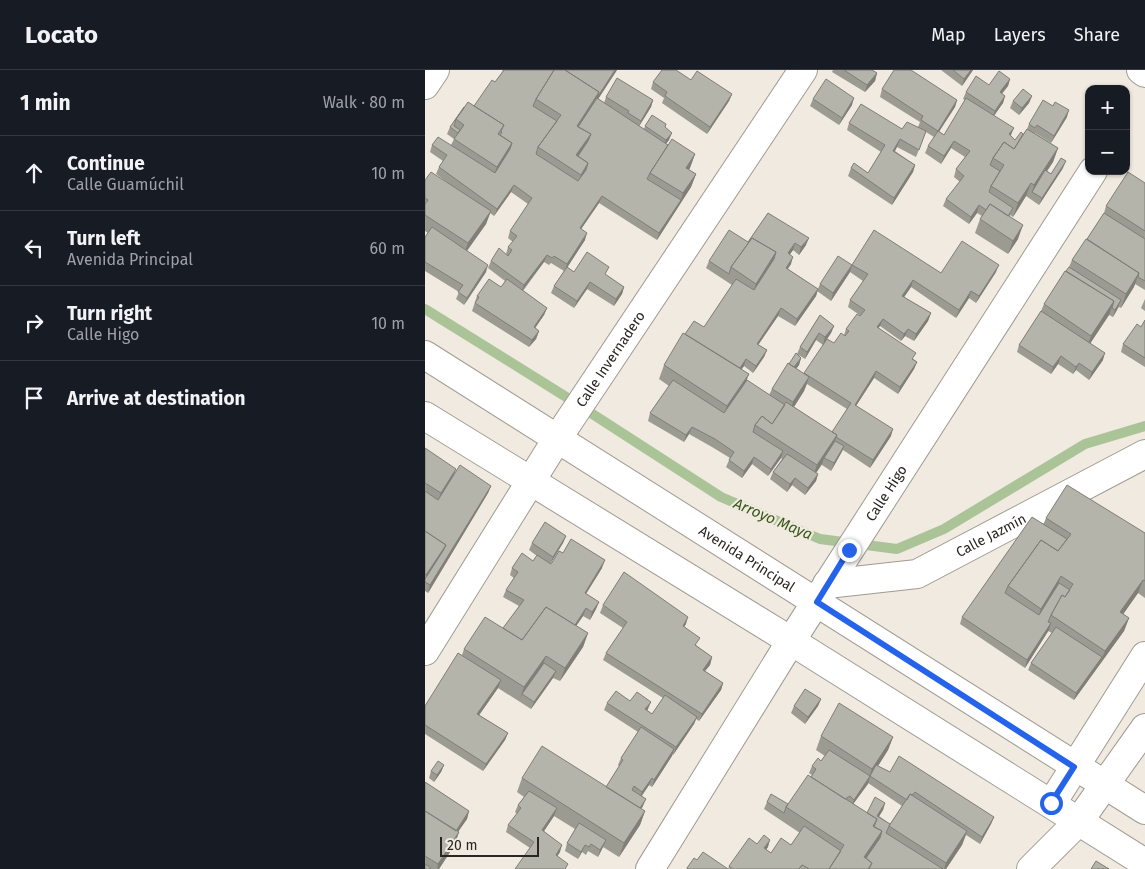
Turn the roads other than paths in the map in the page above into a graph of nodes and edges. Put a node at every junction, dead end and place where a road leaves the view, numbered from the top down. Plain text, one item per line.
1 (435, 70) edge
2 (803, 70) edge
3 (1141, 70) edge
4 (1145, 72) edge
5 (425, 85) edge
6 (1090, 175) edge
7 (425, 355) edge
8 (425, 416) edge
9 (557, 439) junction
10 (1145, 454) edge
11 (530, 481) junction
12 (827, 585) junction
13 (791, 641) junction
14 (425, 651) edge
15 (1145, 656) edge
16 (1145, 728) edge
17 (1074, 767) junction
18 (1105, 785) junction
19 (1051, 803) junction
20 (1145, 810) edge
21 (1079, 821) junction
22 (1145, 863) edge
23 (1031, 868) edge
24 (650, 869) edge

1 - 5 street
2 - 9 street, Calle Invernadero
3 - 4 street
6 - 12 street, Calle Higo
7 - 9 street, Avenida Principal
8 - 11 street
9 - 11 street, Calle Invernadero
9 - 12 street, Avenida Principal
10 - 12 street, Calle Jazmín
11 - 13 street
11 - 14 street, Calle Invernadero
12 - 13 street, Calle Higo
12 - 17 street, Avenida Principal
13 - 19 street
13 - 24 street, Calle Higo
15 - 17 street
16 - 18 street
17 - 18 street, Avenida Principal
17 - 19 street
18 - 20 street, Avenida Principal
18 - 21 street
19 - 21 street
19 - 23 street
21 - 22 street
21 - 23 street

